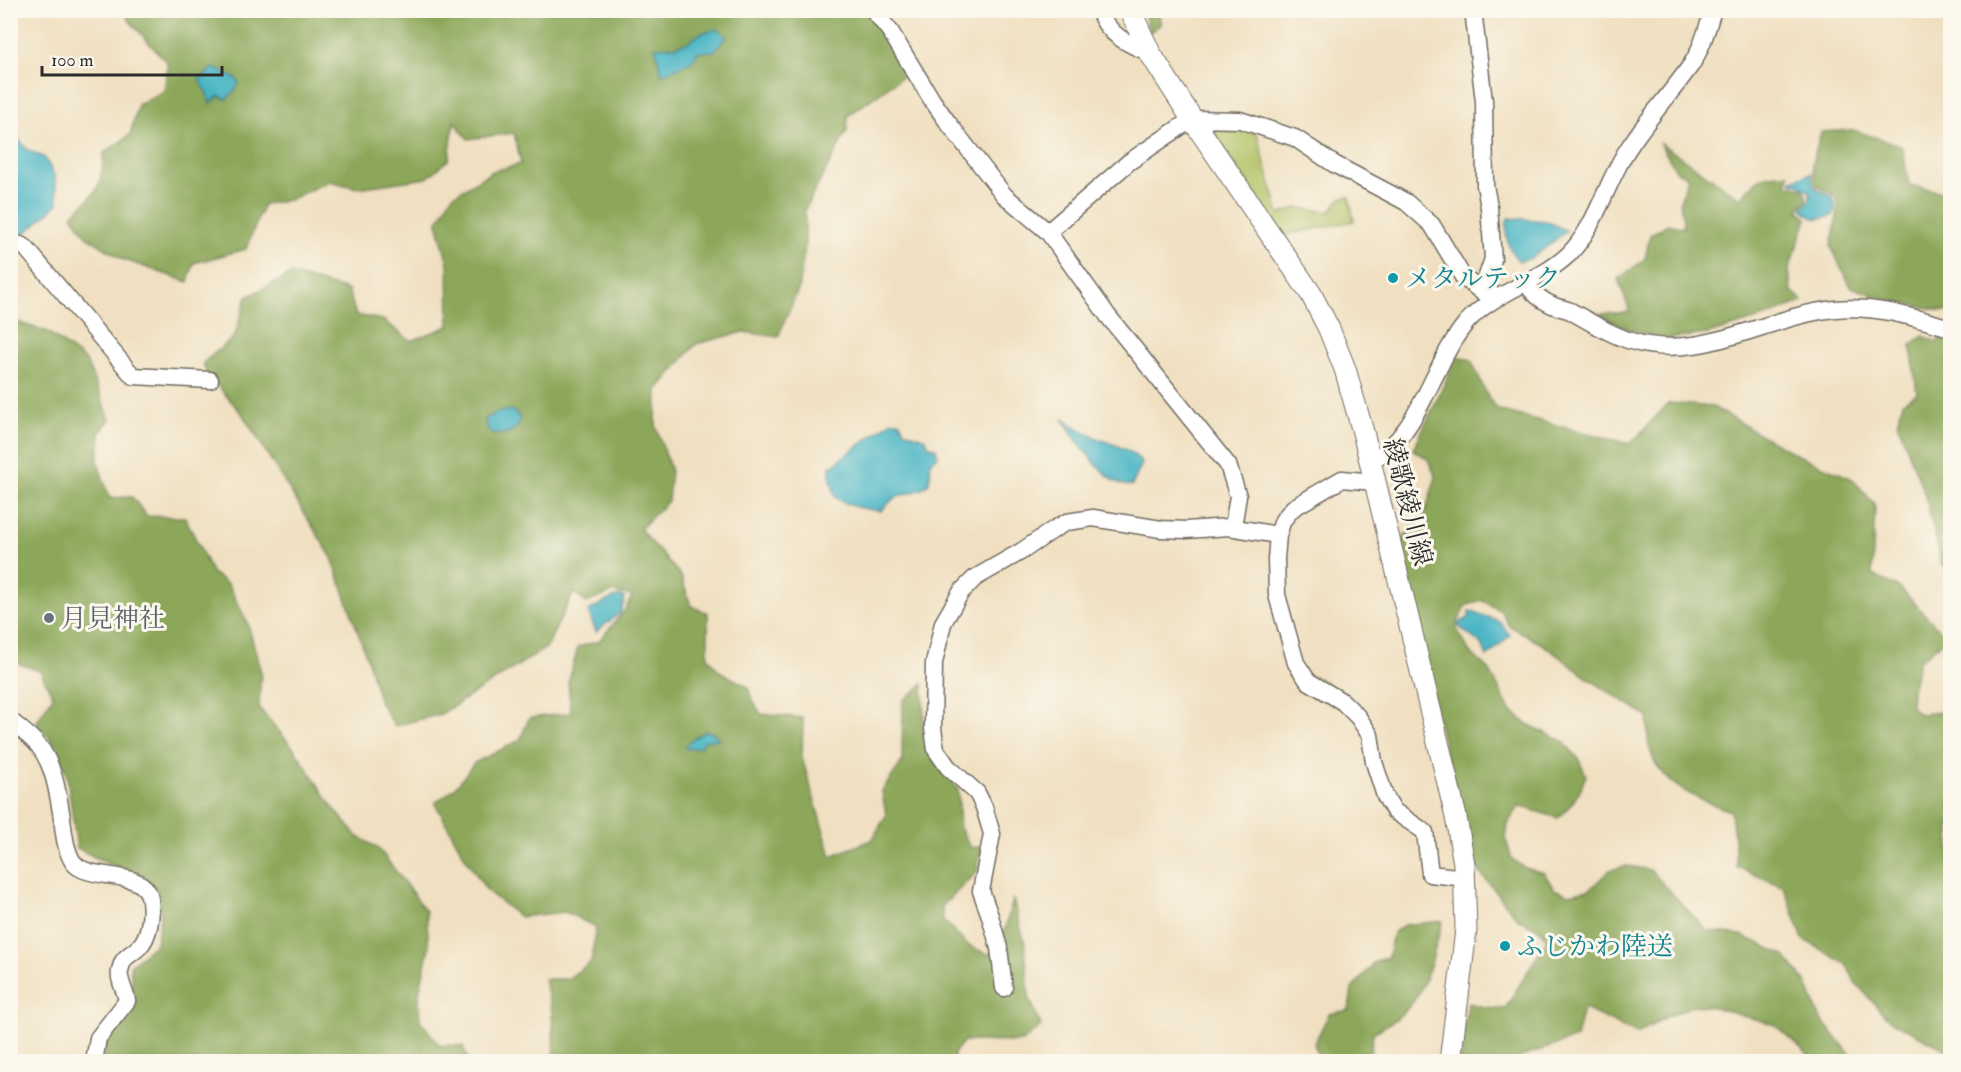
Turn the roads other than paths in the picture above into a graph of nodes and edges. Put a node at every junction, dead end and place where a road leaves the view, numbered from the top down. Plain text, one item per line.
1 (873, 10) edge
2 (1100, 10) edge
3 (1130, 10) edge
4 (1473, 10) edge
5 (1713, 10) edge
6 (1150, 53) junction
7 (1192, 119) junction
8 (1048, 232) junction
9 (10, 241) edge
10 (1526, 282) junction
11 (1492, 300) junction
12 (1950, 328) edge
13 (210, 380) dead end
14 (1371, 472) junction
15 (1233, 527) junction
16 (1278, 535) junction
17 (10, 720) edge
18 (1466, 878) junction
19 (1004, 988) dead end
20 (94, 1062) edge
21 (1450, 1062) edge

1 - 8 street
2 - 6 street
3 - 6 main road, 綾歌綾川線
4 - 11 street
5 - 10 street
6 - 7 main road, 綾歌綾川線
7 - 8 street
7 - 11 street
7 - 14 main road, 綾歌綾川線
8 - 15 street
9 - 13 street
10 - 11 street
10 - 12 street
11 - 14 street
14 - 16 street
14 - 18 main road, 綾歌綾川線
15 - 16 street
15 - 19 street
16 - 18 street
17 - 20 street
18 - 21 main road, 綾歌綾川線

